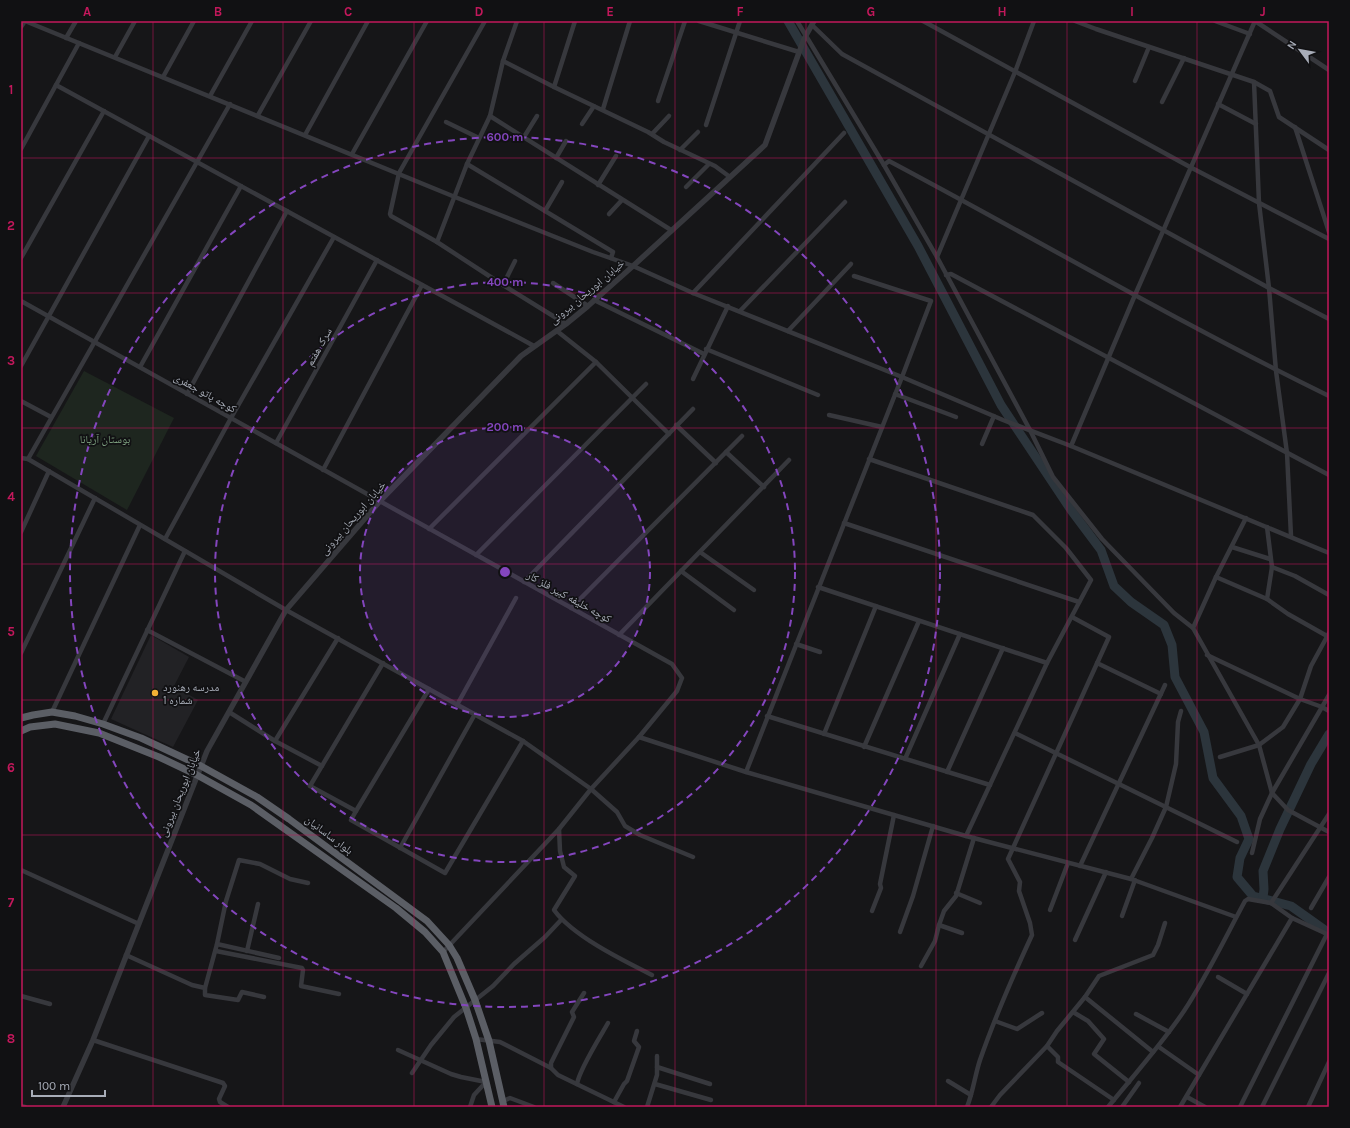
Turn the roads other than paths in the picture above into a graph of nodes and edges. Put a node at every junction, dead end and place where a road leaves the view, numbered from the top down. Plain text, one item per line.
1 (25, 21) edge
2 (76, 21) edge
3 (135, 21) edge
4 (194, 21) edge
5 (252, 21) edge
6 (311, 21) edge
7 (368, 21) edge
8 (427, 21) edge
9 (485, 21) edge
10 (517, 21) edge
11 (575, 21) edge
12 (630, 21) edge
13 (685, 21) edge
14 (699, 21) edge
15 (740, 21) edge
16 (797, 21) edge
17 (923, 21) edge
18 (1034, 21) edge
19 (1075, 21) edge
20 (1215, 21) edge
21 (1255, 21) edge
22 (813, 23) edge
23 (21, 27) edge
24 (736, 33) junction
25 (1250, 34) junction
26 (804, 37) junction
27 (66, 38) junction
28 (79, 43) junction
29 (1149, 47) junction
30 (800, 49) junction
31 (115, 57) junction
32 (1184, 58) junction
33 (503, 61) junction
34 (1329, 70) edge
35 (1015, 72) junction
36 (1231, 74) junction
37 (163, 77) junction
38 (1135, 81) dead end
39 (1254, 82) junction
40 (56, 85) junction
41 (554, 87) junction
42 (210, 96) junction
43 (658, 101) dead end
44 (1162, 102) dead end
45 (230, 104) junction
46 (1218, 104) junction
47 (594, 106) junction
48 (603, 109) junction
49 (104, 111) junction
50 (258, 115) junction
51 (490, 116) junction
52 (537, 116) dead end
53 (669, 116) dead end
54 (446, 122) dead end
55 (582, 124) dead end
56 (1256, 124) junction
57 (706, 125) dead end
58 (1295, 127) junction
59 (698, 132) dead end
60 (844, 132) dead end
61 (652, 134) junction
62 (988, 134) junction
63 (305, 135) junction
64 (149, 136) junction
65 (524, 137) junction
66 (479, 138) junction
67 (566, 141) dead end
68 (21, 149) edge
69 (680, 150) junction
70 (1329, 150) edge
71 (352, 154) junction
72 (616, 156) dead end
73 (556, 158) junction
74 (197, 162) junction
75 (467, 164) junction
76 (709, 164) junction
77 (884, 165) junction
78 (1190, 167) junction
79 (399, 174) junction
80 (730, 178) junction
81 (562, 182) dead end
82 (598, 185) junction
83 (241, 186) junction
84 (686, 187) dead end
85 (454, 197) junction
86 (961, 199) junction
87 (622, 200) junction
88 (845, 202) dead end
89 (1259, 203) junction
90 (544, 210) junction
91 (287, 211) junction
92 (609, 214) dead end
93 (671, 230) junction
94 (1163, 231) junction
95 (1329, 232) edge
96 (334, 237) junction
97 (1329, 239) edge
98 (437, 242) junction
99 (937, 257) junction
100 (21, 258) edge
101 (611, 258) junction
102 (377, 260) junction
103 (515, 261) dead end
104 (851, 264) dead end
105 (633, 266) junction
106 (946, 275) junction
107 (854, 276) dead end
108 (553, 283) dead end
109 (422, 285) junction
110 (503, 285) junction
111 (1269, 288) junction
112 (692, 293) junction
113 (1135, 295) junction
114 (594, 300) junction
115 (21, 301) edge
116 (588, 306) junction
117 (728, 306) junction
118 (740, 311) junction
119 (48, 316) junction
120 (1329, 319) edge
121 (566, 324) junction
122 (557, 331) junction
123 (788, 331) junction
124 (94, 342) junction
125 (534, 346) junction
126 (705, 351) junction
127 (1108, 358) junction
128 (596, 362) junction
129 (21, 366) edge
130 (140, 367) junction
131 (1276, 371) junction
132 (902, 376) junction
133 (693, 379) dead end
134 (646, 384) dead end
135 (187, 394) junction
136 (818, 394) dead end
137 (895, 394) junction
138 (1329, 396) edge
139 (632, 397) junction
140 (21, 401) edge
141 (693, 409) dead end
142 (829, 415) dead end
143 (994, 416) junction
144 (956, 417) dead end
145 (50, 418) junction
146 (231, 418) junction
147 (676, 426) junction
148 (882, 427) junction
149 (1030, 430) junction
150 (669, 434) junction
151 (742, 436) dead end
152 (276, 443) junction
153 (982, 444) dead end
154 (1071, 446) junction
155 (726, 452) junction
156 (1287, 453) junction
157 (21, 458) edge
158 (28, 459) junction
159 (869, 459) junction
160 (789, 460) dead end
161 (716, 463) junction
162 (323, 470) junction
163 (49, 471) junction
164 (1329, 475) edge
165 (764, 487) junction
166 (95, 498) junction
167 (380, 501) junction
168 (1246, 518) junction
169 (844, 523) junction
170 (140, 525) junction
171 (1267, 527) junction
172 (429, 529) junction
173 (21, 532) edge
174 (1291, 536) junction
175 (165, 539) junction
176 (1232, 547) junction
177 (185, 551) junction
178 (700, 552) junction
179 (1329, 553) edge
180 (476, 556) junction
181 (1270, 559) junction
182 (1272, 567) junction
183 (681, 571) junction
184 (1216, 577) junction
185 (524, 582) junction
186 (818, 587) junction
187 (754, 590) dead end
188 (1329, 595) edge
189 (516, 598) dead end
190 (1267, 599) junction
191 (1079, 602) junction
192 (876, 606) junction
193 (571, 608) junction
194 (286, 610) junction
195 (734, 610) dead end
196 (1072, 617) junction
197 (919, 620) junction
198 (1192, 628) junction
199 (147, 630) junction
200 (960, 634) junction
201 (618, 635) junction
202 (1328, 635) edge
203 (338, 638) junction
204 (796, 644) junction
205 (1003, 648) junction
206 (820, 652) dead end
207 (21, 653) edge
208 (1207, 655) junction
209 (1048, 663) junction
210 (1097, 663) junction
211 (383, 664) junction
212 (246, 682) junction
213 (1165, 686) dead end
214 (429, 689) junction
215 (1161, 694) junction
216 (1329, 695) edge
217 (1300, 699) junction
218 (457, 705) junction
219 (1322, 707) junction
220 (1181, 711) dead end
221 (1329, 711) edge
222 (52, 712) junction
223 (229, 712) junction
224 (475, 714) junction
225 (767, 716) junction
226 (21, 718) edge
227 (103, 724) junction
228 (21, 731) edge
229 (1015, 732) junction
230 (824, 734) junction
231 (639, 737) junction
232 (275, 741) junction
233 (523, 741) junction
234 (1259, 745) junction
235 (864, 747) junction
236 (1057, 753) junction
237 (1220, 757) dead end
238 (905, 759) junction
239 (201, 766) junction
240 (322, 766) junction
241 (746, 772) junction
242 (947, 772) junction
243 (197, 775) junction
244 (1119, 784) junction
245 (990, 786) junction
246 (591, 789) junction
247 (1272, 793) junction
248 (1166, 807) junction
249 (356, 811) junction
250 (1329, 814) edge
251 (894, 815) junction
252 (933, 826) junction
253 (1320, 827) junction
254 (559, 829) junction
255 (1329, 832) edge
256 (966, 836) junction
257 (974, 838) junction
258 (1237, 842) dead end
259 (400, 848) junction
260 (1012, 848) junction
261 (1252, 853) dead end
262 (693, 857) dead end
263 (1068, 863) junction
264 (1080, 866) junction
265 (21, 870) edge
266 (1106, 872) junction
267 (1329, 877) edge
268 (1133, 880) junction
269 (308, 883) dead end
270 (956, 892) junction
271 (980, 903) dead end
272 (1271, 903) junction
273 (258, 904) dead end
274 (1311, 908) dead end
275 (1050, 910) dead end
276 (872, 911) dead end
277 (1122, 916) dead end
278 (1236, 917) junction
279 (1292, 918) junction
280 (561, 920) junction
281 (1164, 923) dead end
282 (139, 924) junction
283 (939, 925) junction
284 (900, 932) dead end
285 (962, 933) dead end
286 (1075, 940) dead end
287 (217, 944) junction
288 (449, 945) junction
289 (216, 951) junction
290 (247, 951) junction
291 (443, 952) junction
292 (126, 955) junction
293 (279, 958) dead end
294 (921, 966) dead end
295 (1329, 973) edge
296 (652, 974) dead end
297 (1218, 977) dead end
298 (205, 988) junction
299 (584, 993) dead end
300 (339, 994) dead end
301 (1247, 994) junction
302 (21, 996) edge
303 (1085, 996) junction
304 (264, 997) dead end
305 (475, 1000) junction
306 (50, 1004) dead end
307 (466, 1008) junction
308 (1073, 1012) junction
309 (1042, 1013) dead end
310 (1136, 1014) dead end
311 (994, 1021) junction
312 (608, 1024) dead end
313 (637, 1031) dead end
314 (1169, 1032) junction
315 (476, 1039) junction
316 (94, 1040) junction
317 (489, 1041) junction
318 (1047, 1046) junction
319 (1159, 1047) junction
320 (398, 1050) dead end
321 (1153, 1052) junction
322 (657, 1056) dead end
323 (422, 1060) junction
324 (1329, 1062) edge
325 (657, 1067) junction
326 (551, 1068) junction
327 (412, 1073) dead end
328 (1199, 1075) junction
329 (948, 1081) dead end
330 (486, 1082) junction
331 (1129, 1082) junction
332 (1139, 1083) dead end
333 (577, 1084) junction
334 (655, 1084) junction
335 (710, 1084) dead end
336 (971, 1095) junction
337 (1187, 1097) junction
338 (711, 1100) dead end
339 (1114, 1100) junction
340 (614, 1102) junction
341 (504, 1104) edge
342 (21, 1106) edge
343 (25, 1107) edge
344 (63, 1107) edge
345 (228, 1107) edge
346 (470, 1107) edge
347 (492, 1107) edge
348 (534, 1107) edge
349 (624, 1107) edge
350 (647, 1107) edge
351 (967, 1107) edge
352 (992, 1107) edge
353 (1108, 1107) edge
354 (1122, 1107) edge
355 (1180, 1107) edge
356 (1205, 1107) edge
357 (1240, 1107) edge
358 (1262, 1107) edge
359 (1308, 1107) edge

1 - 23 street
1 - 27 street
2 - 27 street
3 - 31 street
4 - 37 street
5 - 42 street
6 - 50 street
7 - 63 street
8 - 71 street
9 - 79 street
10 - 33 street
11 - 41 street
12 - 48 street
13 - 43 street
14 - 24 street
15 - 24 street
16 - 26 street
17 - 35 street
18 - 35 street
19 - 29 street
20 - 25 street
21 - 25 street
21 - 34 street
22 - 26 street, خیابان ابوریحان بیرونی
22 - 62 street
24 - 30 street
24 - 57 street
25 - 36 street
26 - 30 street, خیابان ابوریحان بیرونی
26 - 77 street
27 - 28 street
28 - 31 street
28 - 40 street
29 - 32 street
29 - 38 street
30 - 80 street, خیابان ابوریحان بیرونی
31 - 37 street
32 - 36 street
32 - 44 street
33 - 41 street
33 - 51 street
35 - 62 street
35 - 78 street
36 - 39 street
36 - 46 street
37 - 42 street
39 - 56 street
39 - 58 street
40 - 49 street
40 - 68 street
41 - 47 street
42 - 45 street
45 - 50 street
45 - 74 street
46 - 56 street
46 - 78 street
47 - 48 street
47 - 55 street
48 - 61 street
49 - 64 street
49 - 100 street
50 - 63 street
51 - 65 street
51 - 66 street
52 - 65 street
53 - 61 street
54 - 66 street
56 - 89 street
58 - 70 street
58 - 95 street
59 - 69 street
60 - 112 street
61 - 69 street
62 - 86 street
62 - 94 street
63 - 71 street
64 - 74 street
64 - 119 street
65 - 73 street
66 - 75 street
67 - 73 street
69 - 76 street
71 - 79 street
72 - 82 street
73 - 82 street
74 - 83 street
74 - 124 street
75 - 85 street
75 - 90 street
76 - 80 street
76 - 84 street
77 - 86 street
77 - 99 street
78 - 89 street
78 - 94 street
79 - 85 street
79 - 98 street
80 - 93 street, خیابان ابوریحان بیرونی
81 - 90 street
82 - 87 street
83 - 91 street
83 - 130 street
85 - 98 street
85 - 101 street
86 - 99 street
86 - 113 street
87 - 92 street
87 - 93 street
88 - 118 street
89 - 97 street
89 - 111 street
90 - 101 street
91 - 96 street
91 - 135 street
93 - 105 street, خیابان ابوریحان بیرونی
94 - 111 street
94 - 113 street
96 - 102 street
96 - 146 street
98 - 110 street
99 - 106 street
101 - 105 street
102 - 109 street
102 - 152 street, سرک هفتم
103 - 110 street
104 - 123 street
105 - 112 street
105 - 114 street, خیابان ابوریحان بیرونی
106 - 127 street
106 - 149 street
107 - 132 street
108 - 116 street
109 - 125 street
109 - 162 street
110 - 121 street
111 - 120 street
111 - 131 street
112 - 117 street
113 - 127 street
113 - 131 street
114 - 116 street, خیابان ابوریحان بیرونی
114 - 126 street
115 - 119 street, کوچه پاتو جعفری
116 - 121 street, خیابان ابوریحان بیرونی
117 - 118 street
117 - 126 street
118 - 123 street
119 - 124 street, کوچه پاتو جعفری
119 - 129 street
121 - 122 street, خیابان ابوریحان بیرونی
122 - 125 street, خیابان ابوریحان بیرونی
122 - 128 street
123 - 132 street
124 - 130 street, کوچه پاتو جعفری
124 - 145 street
125 - 167 street, خیابان ابوریحان بیرونی
126 - 133 street
126 - 136 street
127 - 154 street
127 - 156 street
128 - 139 street
128 - 172 street
130 - 135 street, کوچه پاتو جعفری
131 - 138 street
131 - 156 street
132 - 137 street
132 - 143 street
134 - 139 street
135 - 146 street, کوچه پاتو جعفری
137 - 144 street
137 - 148 street
139 - 150 street
139 - 180 street
140 - 145 street
141 - 147 street
142 - 148 street
143 - 149 street
143 - 153 street
145 - 158 street
146 - 152 street, کوچه پاتو جعفری
146 - 175 street
147 - 150 street
147 - 161 street
148 - 159 street
149 - 154 street
149 - 198 street
150 - 185 street
151 - 155 street
152 - 162 street, کوچه پاتو جعفری
154 - 168 street
155 - 161 street
155 - 165 street
156 - 164 street
156 - 174 street
157 - 158 street
158 - 163 street
159 - 169 street
159 - 191 street
160 - 165 street
161 - 193 street
162 - 167 street, کوچه پاتو جعفری
163 - 166 street
163 - 173 street
165 - 178 street
166 - 170 street
166 - 207 street
167 - 172 street, کوچه خلیفه کبیر فلز کار
167 - 194 street, خیابان ابوریحان بیرونی
168 - 171 street
168 - 176 street
169 - 186 street
169 - 191 street
170 - 175 street
170 - 222 street
171 - 174 street
171 - 181 street
172 - 180 street, کوچه خلیفه کبیر فلز کار
174 - 179 street
175 - 177 street
176 - 181 street
176 - 184 street
177 - 194 street
177 - 199 street
178 - 183 street
178 - 187 street
180 - 185 street, کوچه خلیفه کبیر فلز کار
181 - 182 street
182 - 188 street
182 - 190 street
183 - 195 street
183 - 201 street
184 - 190 street
184 - 198 street
185 - 193 street, کوچه خلیفه کبیر فلز کار
186 - 192 street
186 - 204 street
189 - 218 street
190 - 202 street
191 - 196 street
192 - 197 street
192 - 230 street
193 - 201 street, کوچه خلیفه کبیر فلز کار
194 - 203 street
194 - 212 street, خیابان ابوریحان بیرونی
196 - 209 street
196 - 210 street
197 - 200 street
197 - 235 street
198 - 208 street
199 - 212 street
199 - 227 street
200 - 205 street
200 - 238 street
201 - 231 street, کوچه خلیفه کبیر فلز کار
202 - 217 street
203 - 211 street
203 - 232 street
204 - 206 street
204 - 225 street
205 - 209 street
205 - 242 street
208 - 217 street
208 - 234 street
209 - 229 street
210 - 215 street
210 - 236 street
211 - 214 street
211 - 240 street
212 - 223 street, خیابان ابوریحان بیرونی
213 - 215 street
214 - 218 street
214 - 249 street
215 - 244 street
216 - 219 street
217 - 219 street
217 - 234 street
218 - 224 street
219 - 221 street
219 - 247 street
220 - 248 street
222 - 226 highway, بلوار ساسانیان
222 - 227 highway, بلوار ساسانیان
223 - 232 street
223 - 239 street, خیابان ابوریحان بیرونی
224 - 233 street
224 - 259 street
225 - 230 street
225 - 241 street
227 - 239 highway, بلوار ساسانیان
228 - 243 highway, بلوار ساسانیان
229 - 236 street
229 - 245 street
230 - 235 street
231 - 241 street
231 - 246 street
232 - 240 street
233 - 246 street
233 - 259 street
234 - 237 street
234 - 247 street
235 - 238 street
236 - 244 street
236 - 260 street
238 - 242 street
239 - 243 street, خیابان ابوریحان بیرونی
239 - 288 highway, بلوار ساسانیان
240 - 249 street
241 - 251 street
242 - 245 street
243 - 282 street, خیابان ابوریحان بیرونی
243 - 291 highway, بلوار ساسانیان
244 - 248 street
244 - 264 street
245 - 256 street
246 - 254 street
246 - 262 street
247 - 253 street
247 - 261 street
248 - 258 street
248 - 268 street
249 - 259 street
250 - 253 street
251 - 252 street
251 - 276 street
252 - 256 street
252 - 284 street
253 - 255 street
253 - 272 street
254 - 280 street
254 - 288 street
256 - 257 street
257 - 260 street
257 - 270 street
260 - 263 street
260 - 311 street
263 - 264 street
263 - 275 street
264 - 266 street
265 - 282 street
266 - 268 street
266 - 286 street
267 - 274 street
268 - 277 street
268 - 278 street
269 - 287 street
270 - 271 street
270 - 283 street
272 - 278 street
272 - 279 street
273 - 290 street
278 - 314 street
279 - 301 street
279 - 357 street
280 - 296 street
280 - 305 street
281 - 303 street
282 - 292 street, خیابان ابوریحان بیرونی
283 - 285 street
283 - 294 street
287 - 289 street
287 - 290 street
288 - 291 street
288 - 305 highway, بلوار ساسانیان
289 - 298 street
289 - 300 street
290 - 293 street
291 - 307 highway, بلوار ساسانیان
292 - 298 street
292 - 316 street, خیابان ابوریحان بیرونی
295 - 358 street
297 - 301 street
298 - 304 street
299 - 326 street
301 - 328 street
302 - 306 street
303 - 308 street
303 - 321 street
305 - 307 street
305 - 317 highway, بلوار ساسانیان
307 - 315 highway, بلوار ساسانیان
307 - 323 street
308 - 318 street
308 - 331 street
309 - 311 street
310 - 314 street
311 - 336 street
312 - 333 street
313 - 340 street
314 - 319 street
315 - 317 street
315 - 330 highway, بلوار ساسانیان
316 - 344 street, خیابان ابوریحان بیرونی
316 - 345 street
317 - 326 street
317 - 341 highway, بلوار ساسانیان
318 - 339 street
318 - 352 street
319 - 321 street
319 - 328 street
320 - 323 street
321 - 331 street
322 - 325 street
323 - 327 street
323 - 330 street
324 - 359 street
325 - 334 street
325 - 335 street
326 - 333 street
328 - 337 street
329 - 336 street
330 - 346 street
330 - 347 highway, بلوار ساسانیان
331 - 339 street
332 - 354 street
333 - 340 street
334 - 338 street
334 - 350 street
336 - 351 street
337 - 355 street
337 - 356 street
339 - 353 street
340 - 349 street
341 - 348 street
342 - 343 street

